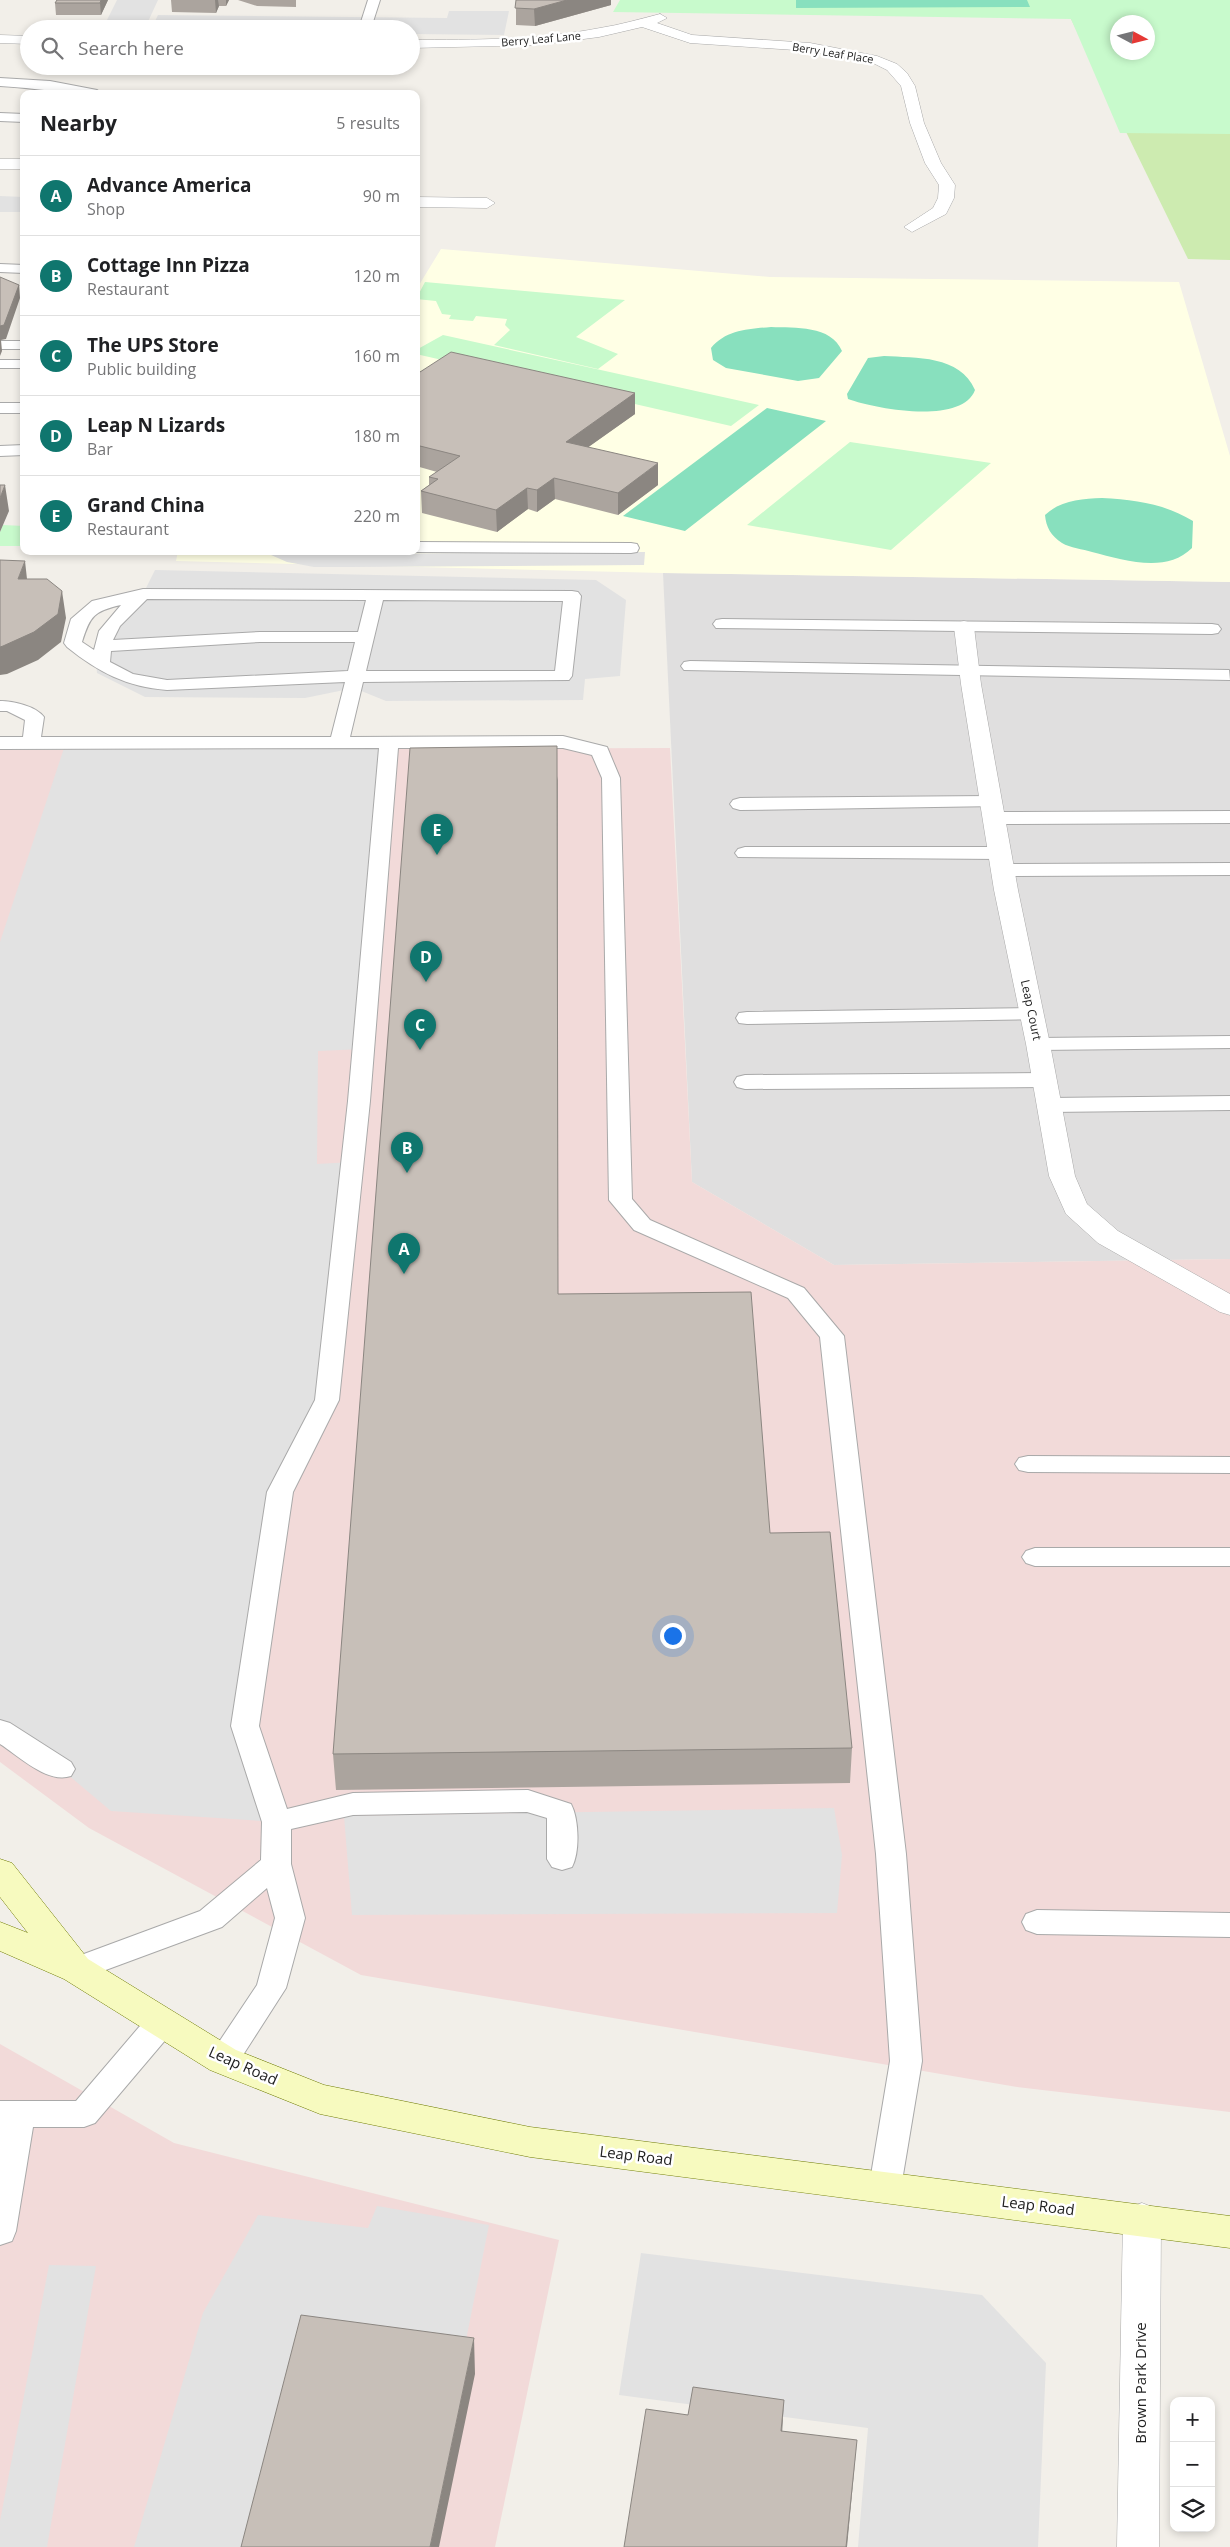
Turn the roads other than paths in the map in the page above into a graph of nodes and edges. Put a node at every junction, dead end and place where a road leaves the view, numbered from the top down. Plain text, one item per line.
1 (374, 0) edge
2 (669, 15) dead end
3 (368, 20) edge
4 (643, 23) junction
5 (0, 39) edge
6 (20, 40) edge
7 (420, 44) edge
8 (0, 82) edge
9 (76, 90) edge
10 (0, 117) edge
11 (20, 118) edge
12 (0, 164) edge
13 (20, 164) edge
14 (420, 202) edge
15 (487, 203) dead end
16 (912, 227) dead end
17 (0, 268) edge
18 (20, 269) edge
19 (0, 345) edge
20 (20, 345) edge
21 (0, 364) edge
22 (20, 364) edge
23 (0, 408) edge
24 (20, 408) edge
25 (20, 450) edge
26 (0, 451) edge
27 (420, 547) edge
28 (631, 548) dead end
29 (142, 594) junction
30 (376, 594) junction
31 (722, 624) dead end
32 (964, 627) junction
33 (1212, 629) dead end
34 (366, 637) junction
35 (103, 646) junction
36 (690, 666) dead end
37 (105, 668) junction
38 (970, 671) junction
39 (1229, 675) edge
40 (357, 676) junction
41 (0, 706) edge
42 (0, 742) edge
43 (31, 742) junction
44 (340, 742) junction
45 (389, 742) junction
46 (740, 804) dead end
47 (992, 810) junction
48 (1230, 818) edge
49 (745, 853) dead end
50 (1001, 862) junction
51 (1230, 869) edge
52 (1032, 1014) junction
53 (747, 1018) dead end
54 (1230, 1042) edge
55 (1038, 1044) junction
56 (1044, 1080) junction
57 (745, 1082) dead end
58 (1230, 1103) edge
59 (1049, 1105) junction
60 (1230, 1306) edge
61 (1028, 1464) dead end
62 (1230, 1466) edge
63 (1035, 1557) dead end
64 (1230, 1557) edge
65 (0, 1730) edge
66 (61, 1769) dead end
67 (277, 1822) junction
68 (562, 1859) dead end
69 (276, 1864) junction
70 (0, 1872) edge
71 (1037, 1922) dead end
72 (1230, 1925) edge
73 (0, 1936) edge
74 (76, 1969) junction
75 (162, 2022) junction
76 (223, 2060) junction
77 (10, 2114) edge
78 (886, 2187) junction
79 (1142, 2219) junction
80 (0, 2231) edge
81 (1230, 2232) edge
82 (1138, 2547) edge

1 - 3 lane
2 - 4 street, Berry Leaf Lane
4 - 7 street, Berry Leaf Lane
4 - 16 street, Berry Leaf Place
5 - 6 street
8 - 9 lane
10 - 11 lane
12 - 13 street
14 - 15 street
17 - 18 lane
19 - 20 lane
21 - 22 lane
23 - 24 lane
25 - 26 lane
27 - 28 lane
29 - 30 lane
29 - 35 lane
29 - 37 lane
30 - 34 lane
30 - 40 lane
31 - 32 lane
32 - 33 lane
32 - 38 street, Leap Court
34 - 35 lane
34 - 40 lane
35 - 37 lane
36 - 38 lane
37 - 40 lane
38 - 39 lane
38 - 47 street, Leap Court
40 - 44 lane
41 - 43 lane
42 - 43 lane
43 - 44 lane
44 - 45 lane
45 - 67 lane
45 - 78 lane
46 - 47 lane
47 - 48 lane
47 - 50 street, Leap Court
49 - 50 lane
50 - 51 lane
50 - 52 street, Leap Court
52 - 53 lane
52 - 55 street, Leap Court
54 - 55 lane
55 - 56 street, Leap Court
56 - 57 lane
56 - 59 street, Leap Court
58 - 59 lane
59 - 60 street, Leap Court
61 - 62 lane
63 - 64 lane
65 - 66 lane
67 - 68 lane
67 - 69 lane
69 - 74 lane
69 - 76 lane
70 - 74 street, Leap Road
71 - 72 lane
73 - 74 street, Leap Road
74 - 75 street, Leap Road
75 - 76 street, Leap Road
75 - 77 lane
76 - 78 street, Leap Road
77 - 80 lane
78 - 79 street, Leap Road
79 - 81 street, Leap Road
79 - 82 street, Brown Park Drive

